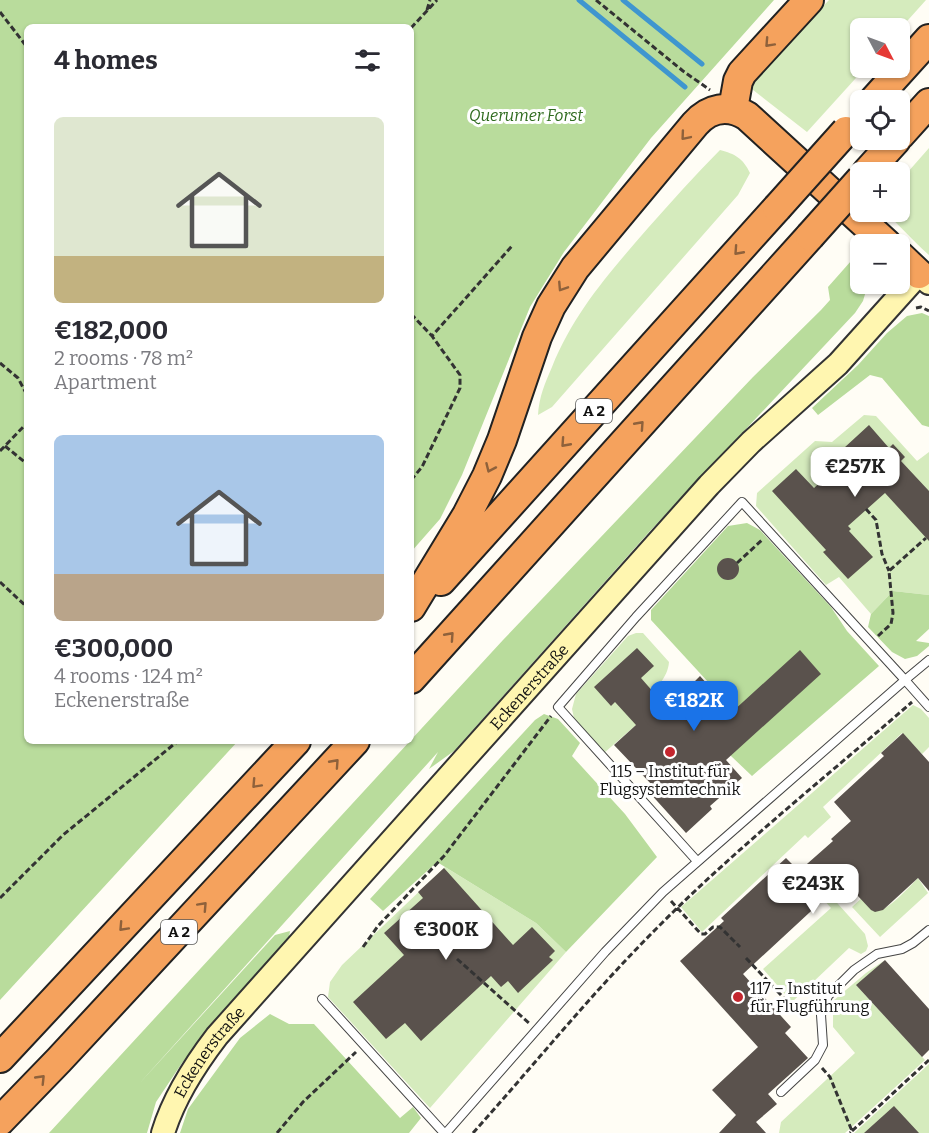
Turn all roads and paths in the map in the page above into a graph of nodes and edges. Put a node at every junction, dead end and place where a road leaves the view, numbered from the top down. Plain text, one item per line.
1 (430, 0) edge
2 (437, 0) edge
3 (596, 0) edge
4 (809, 0) edge
5 (0, 12) edge
6 (426, 12) junction
7 (414, 25) edge
8 (929, 39) edge
9 (24, 43) edge
10 (883, 90) edge
11 (712, 91) dead end
12 (929, 103) edge
13 (733, 109) junction
14 (929, 115) edge
15 (850, 127) edge
16 (886, 151) edge
17 (876, 234) edge
18 (512, 246) dead end
19 (916, 271) edge
20 (414, 317) edge
21 (432, 336) junction
22 (0, 363) edge
23 (24, 389) edge
24 (24, 426) edge
25 (5, 446) junction
26 (0, 451) edge
27 (24, 462) edge
28 (414, 476) edge
29 (866, 510) dead end
30 (770, 532) junction
31 (926, 538) dead end
32 (737, 563) dead end
33 (889, 571) junction
34 (0, 582) edge
35 (414, 602) edge
36 (24, 604) edge
37 (414, 612) edge
38 (871, 643) junction
39 (929, 660) edge
40 (414, 676) edge
41 (905, 680) junction
42 (919, 696) junction
43 (929, 706) edge
44 (558, 707) junction
45 (174, 744) edge
46 (293, 744) edge
47 (352, 744) edge
48 (697, 861) junction
49 (663, 892) junction
50 (0, 898) edge
51 (678, 908) junction
52 (929, 930) edge
53 (363, 946) dead end
54 (740, 947) dead end
55 (746, 957) dead end
56 (457, 958) dead end
57 (322, 999) dead end
58 (821, 1015) junction
59 (535, 1030) junction
60 (364, 1044) junction
61 (0, 1058) edge
62 (815, 1060) junction
63 (929, 1060) edge
64 (781, 1092) dead end
65 (0, 1120) edge
66 (851, 1132) edge
67 (163, 1133) edge
68 (277, 1133) edge
69 (445, 1133) edge
70 (473, 1133) edge

1 - 6 path
2 - 6 path
3 - 11 path
4 -> 13 highway
5 - 9 path
6 - 7 path
8 - 10 highway
12 - 16 highway, A 2
13 - 17 highway
13 -> 35 highway
14 - 16 highway
15 -> 37 highway, A 2, bridge
40 -> 16 highway, A 2, bridge
18 - 21 path
19 - 67 main road, Eckenerstraße
20 - 21 path
21 - 28 path
22 - 23 path
24 - 25 path
25 - 26 path
25 - 27 path
29 - 33 path
30 - 32 path
30 - 38 lane
30 - 44 lane
31 - 33 path
33 - 38 path
34 - 36 path
38 - 41 lane
39 - 41 lane
41 - 42 lane
41 - 48 lane
42 - 43 lane
42 - 51 path
44 - 48 lane
44 - 53 path
45 - 50 path
46 -> 61 highway, A 2
65 -> 47 highway, A 2
48 - 49 lane
49 - 51 path
49 - 59 lane
51 - 54 path
51 - 70 path
52 - 58 lane
55 - 58 path
56 - 59 path
57 - 60 lane
58 - 62 lane
59 - 69 lane
60 - 68 path
60 - 69 lane
62 - 64 lane
62 - 66 path
63 - 66 path

